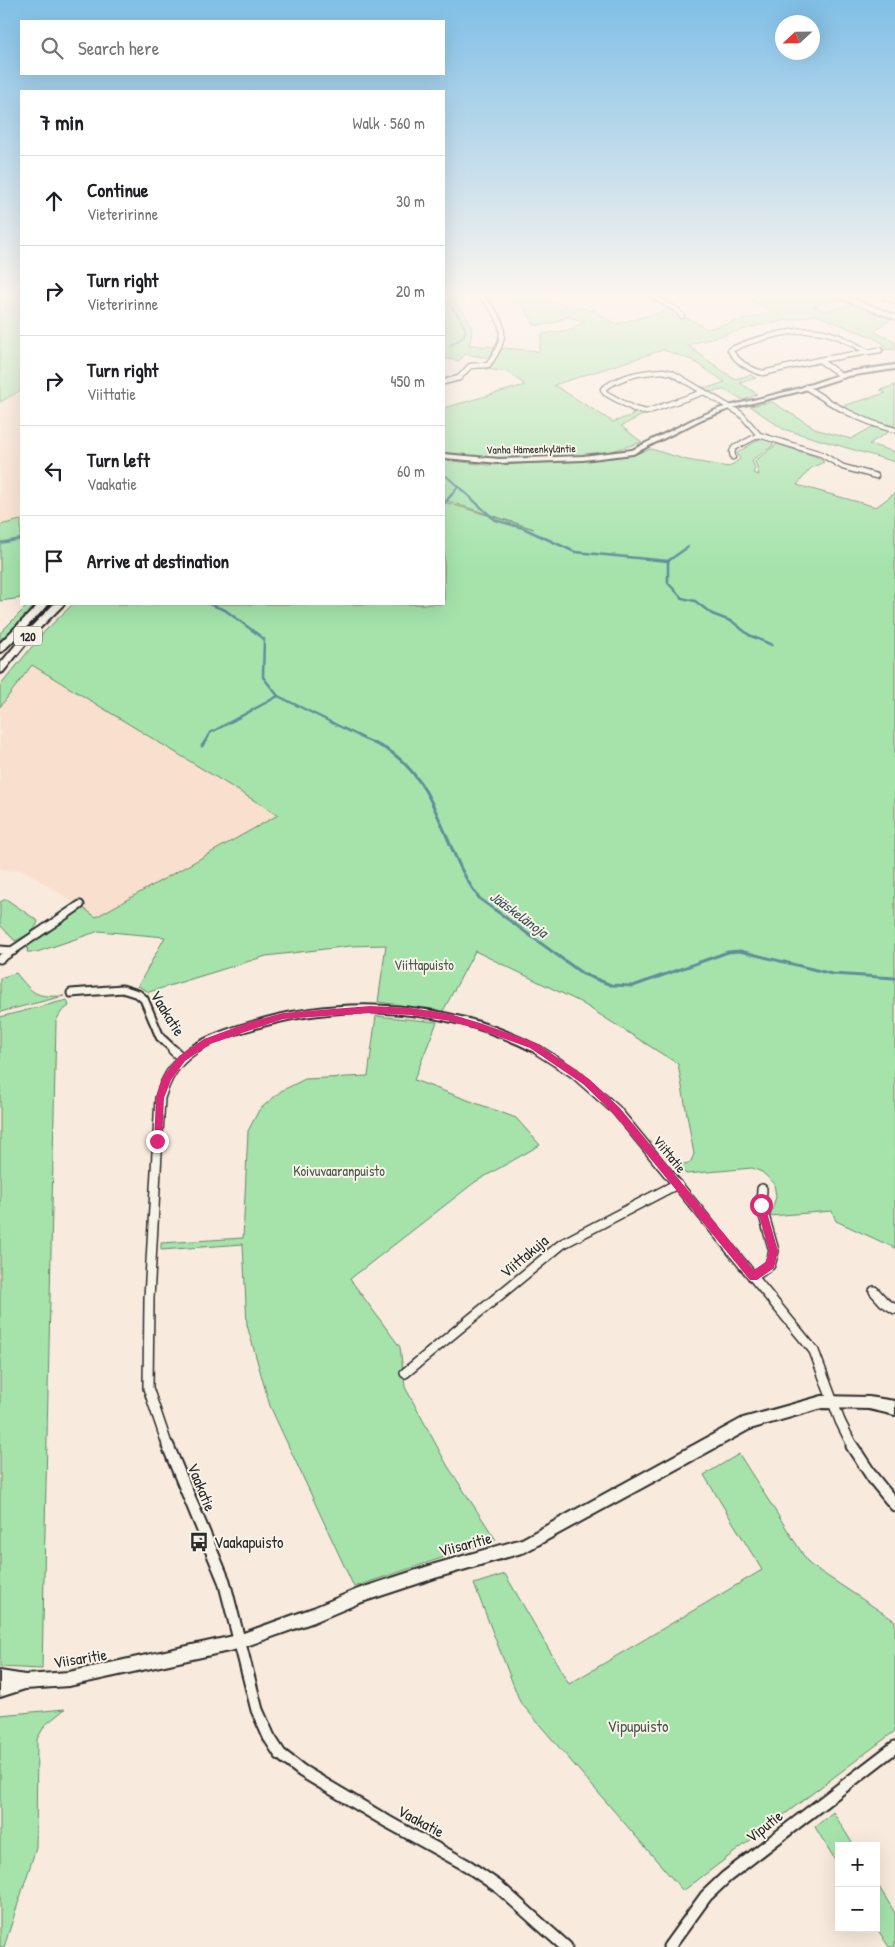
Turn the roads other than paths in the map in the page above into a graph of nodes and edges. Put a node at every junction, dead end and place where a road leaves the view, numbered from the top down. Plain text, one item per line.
1 (609, 385) edge
2 (692, 385) edge
3 (812, 385) edge
4 (805, 387) junction
5 (704, 392) junction
6 (730, 408) junction
7 (895, 430) edge
8 (759, 435) junction
9 (445, 456) edge
10 (733, 457) dead end
11 (833, 460) junction
12 (826, 462) dead end
13 (876, 476) dead end
14 (43, 605) edge
15 (58, 605) edge
16 (0, 649) edge
17 (0, 670) edge
18 (80, 906) dead end
19 (0, 950) edge
20 (13, 951) junction
21 (0, 960) edge
22 (71, 993) dead end
23 (182, 1058) junction
24 (677, 1184) junction
25 (762, 1189) dead end
26 (753, 1277) junction
27 (874, 1290) dead end
28 (895, 1309) edge
29 (406, 1373) dead end
30 (834, 1401) junction
31 (895, 1408) edge
32 (895, 1505) edge
33 (238, 1642) junction
34 (0, 1678) edge
35 (25, 1682) junction
36 (0, 1689) edge
37 (895, 1747) edge
38 (566, 1947) edge
39 (669, 1947) edge

1 - 5 street
2 - 5 street
3 - 4 street, Vanha Hämeenkyläntie
4 - 6 street, Vanha Hämeenkyläntie
4 - 7 street
5 - 6 street
6 - 8 street
6 - 9 street, Vanha Hämeenkyläntie
8 - 10 street
8 - 11 street
11 - 12 street
11 - 13 street
14 - 16 main road, 120
15 - 17 main road, 120
18 - 20 street
19 - 20 street
20 - 21 street
22 - 23 street, Vaakatie
23 - 24 street, Viittatie
23 - 33 street, Vaakatie
24 - 26 street, Viittatie
24 - 29 street, Viittakuja
25 - 26 street
26 - 30 street, Viittatie
27 - 28 street
30 - 31 street, Viisaritie
30 - 32 street, Viittatie
30 - 33 street, Viisaritie
33 - 35 street, Viisaritie
33 - 38 street, Vaakatie
34 - 35 street, Viisaritie
35 - 36 street, Viisaritie
37 - 39 street, Viputie

